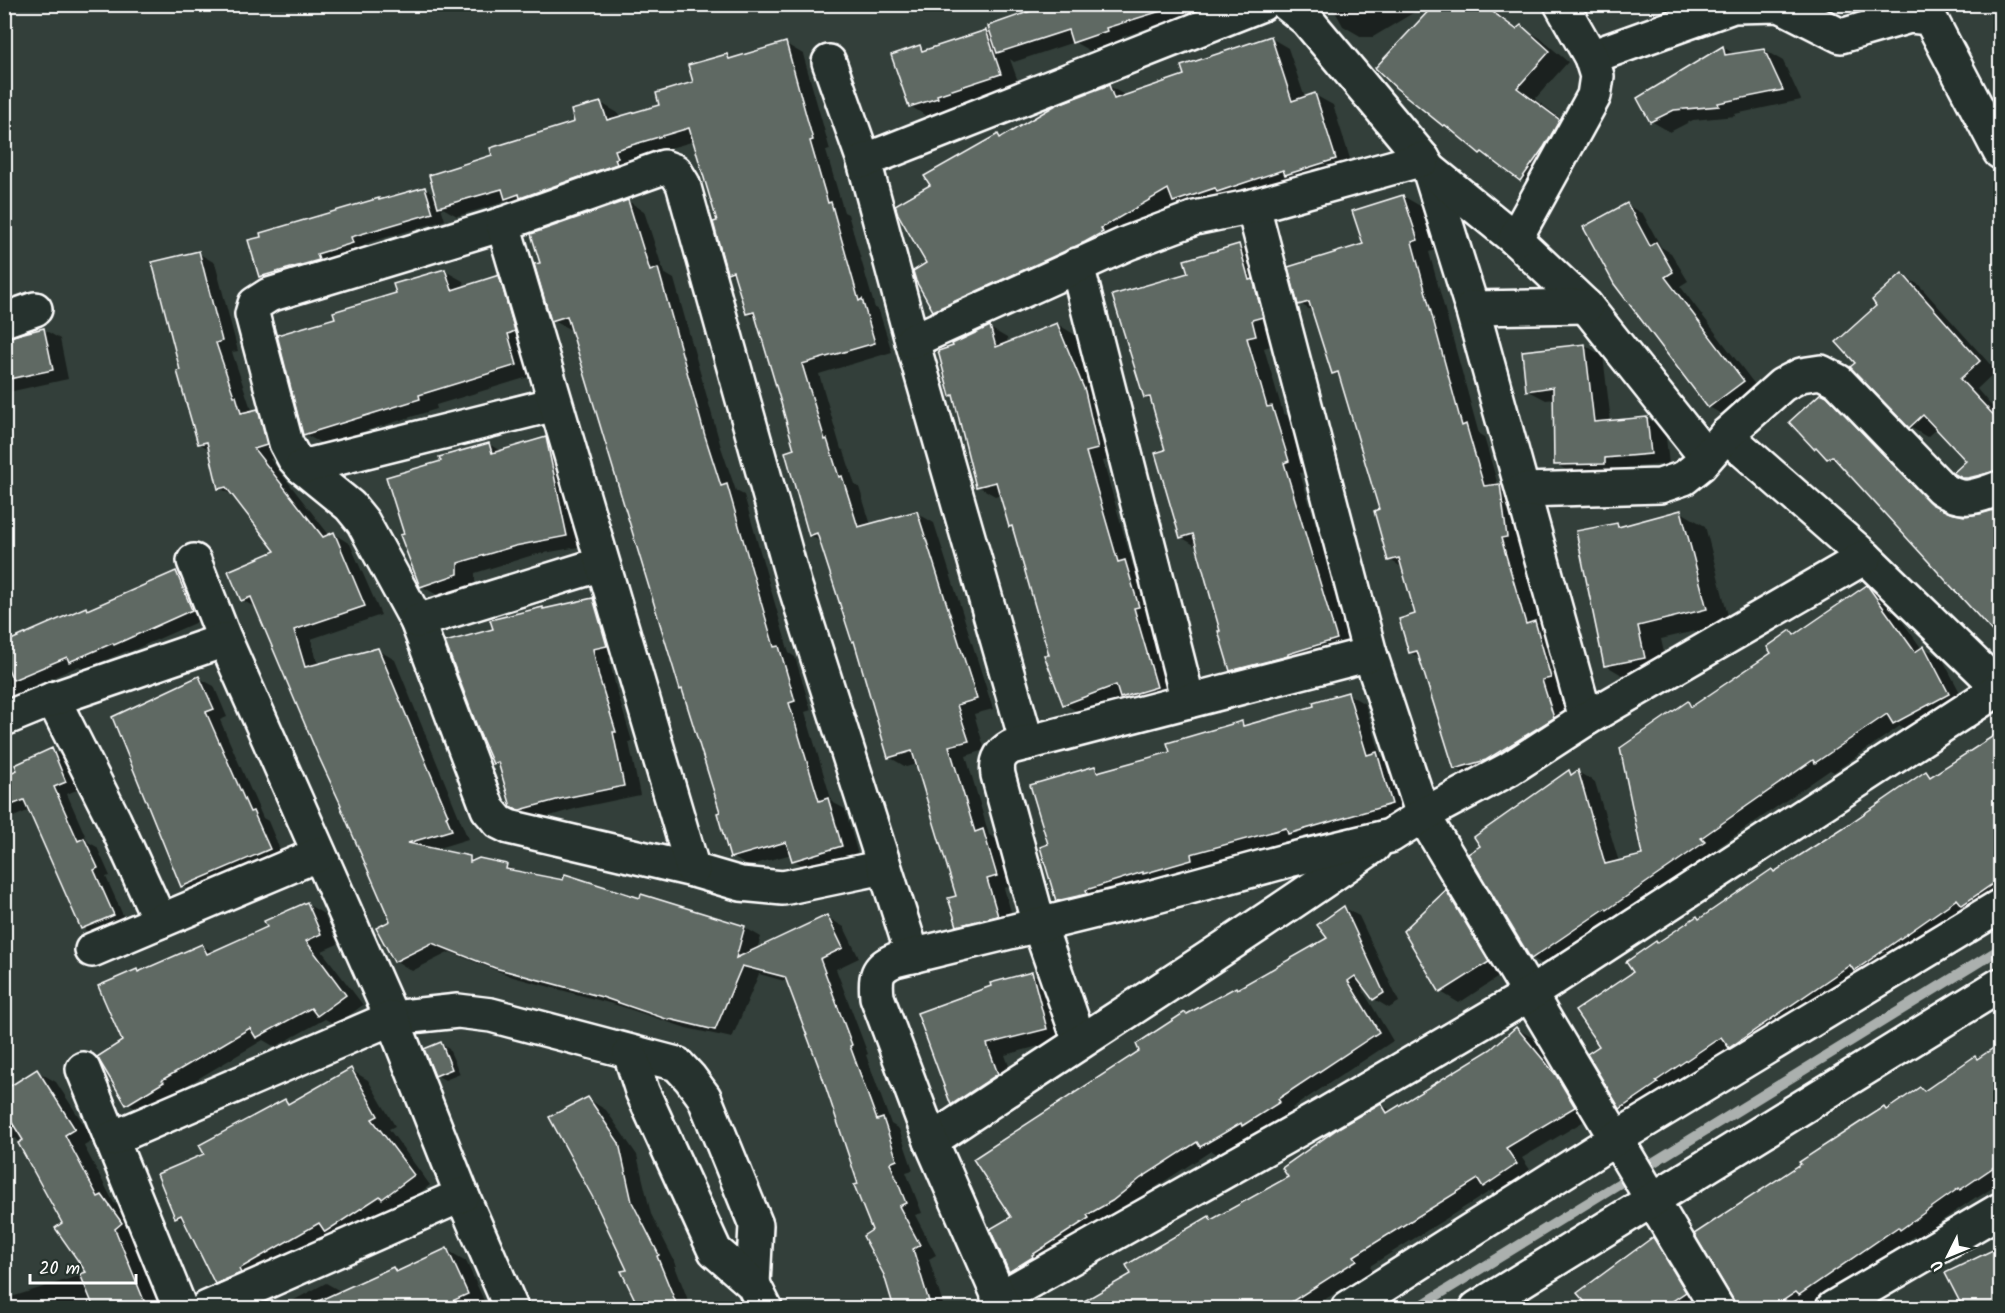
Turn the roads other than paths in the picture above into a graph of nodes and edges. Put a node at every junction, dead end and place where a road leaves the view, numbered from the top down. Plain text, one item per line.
1 (1262, 4) edge
2 (1287, 4) edge
3 (1561, 5) edge
4 (1733, 5) edge
5 (1591, 57) junction
6 (830, 62) dead end
7 (2001, 152) edge
8 (864, 161) junction
9 (1426, 164) junction
10 (1253, 206) junction
11 (503, 224) junction
12 (1515, 239) junction
13 (1077, 265) junction
14 (1586, 306) junction
15 (1472, 308) junction
16 (35, 309) dead end
17 (4, 320) edge
18 (912, 341) junction
19 (555, 404) junction
20 (1715, 446) junction
21 (302, 467) junction
22 (2001, 488) edge
23 (1523, 490) junction
24 (1865, 557) junction
25 (194, 561) dead end
26 (602, 564) junction
27 (417, 621) junction
28 (225, 640) junction
29 (1370, 654) junction
30 (2000, 688) edge
31 (53, 699) junction
32 (1188, 701) junction
33 (4, 719) edge
34 (1586, 719) junction
35 (1027, 743) junction
36 (1423, 815) junction
37 (1390, 836) junction
38 (319, 854) junction
39 (884, 867) junction
40 (693, 870) junction
41 (2001, 906) edge
42 (160, 921) junction
43 (1039, 925) junction
44 (92, 950) dead end
45 (914, 956) junction
46 (2001, 984) edge
47 (1530, 994) junction
48 (392, 1018) junction
49 (1080, 1042) junction
50 (630, 1053) junction
51 (83, 1070) dead end
52 (111, 1139) junction
53 (1615, 1139) junction
54 (931, 1141) junction
55 (462, 1195) junction
56 (1652, 1199) junction
57 (2001, 1210) edge
58 (759, 1296) edge
59 (1001, 1304) edge
60 (180, 1308) edge
61 (207, 1308) edge
62 (511, 1308) edge
63 (1348, 1308) edge
64 (1478, 1308) edge
65 (1717, 1308) edge
66 (1833, 1308) edge

1 - 8 street
2 - 9 street
3 - 5 street
4 - 5 street
4 - 7 street
5 - 12 street
6 - 8 street
8 - 18 street
9 - 10 street
9 - 12 street
9 - 15 street
10 - 13 street
10 - 29 street
11 - 19 street
11 - 21 street
11 - 39 street
12 - 14 street
13 - 18 street
13 - 32 street
14 - 15 street
14 - 20 street
15 - 23 street
16 - 17 street
18 - 35 street
19 - 21 street
19 - 26 street
20 - 22 street
20 - 23 street
20 - 24 street
21 - 27 street
23 - 34 street
24 - 30 street
24 - 34 street
25 - 28 street
26 - 27 street
26 - 40 street
27 - 40 street
28 - 31 street
28 - 38 street
29 - 32 street
29 - 36 street
30 - 47 street
31 - 33 street
31 - 42 street
32 - 35 street
34 - 36 street
35 - 43 street
36 - 37 street
36 - 47 street
37 - 43 street
37 - 49 street
38 - 42 street
38 - 48 street
39 - 40 street
39 - 45 street
41 - 53 street
42 - 44 street
43 - 45 street
43 - 49 street
45 - 54 street
46 - 56 street
47 - 53 street
47 - 59 street
48 - 50 street
48 - 52 street
48 - 55 street
49 - 54 street
50 - 58 street
50 - 58 street
51 - 52 street
52 - 60 street
53 - 56 street
53 - 63 street
54 - 59 street
55 - 61 street
55 - 62 street
56 - 64 street
56 - 65 street
57 - 66 street

